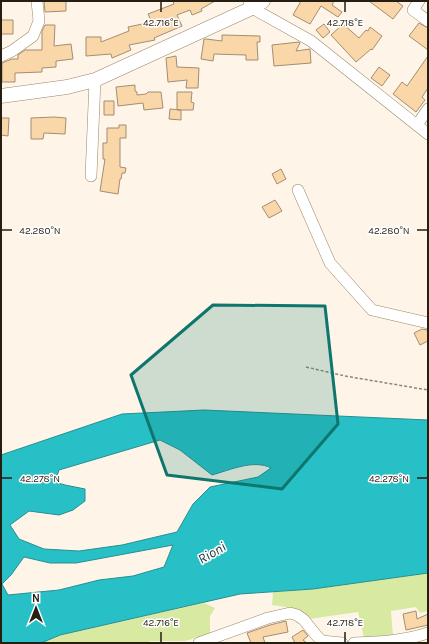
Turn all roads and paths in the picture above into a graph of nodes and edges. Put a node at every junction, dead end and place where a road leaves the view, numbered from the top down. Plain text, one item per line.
1 (37, 1) edge
2 (419, 1) edge
3 (255, 3) edge
4 (428, 20) edge
5 (1, 56) edge
6 (95, 80) junction
7 (1, 96) edge
8 (428, 109) edge
9 (417, 125) junction
10 (428, 134) edge
11 (91, 176) dead end
12 (298, 190) dead end
13 (428, 323) edge
14 (306, 367) dead end
15 (428, 390) edge
16 (428, 633) edge
17 (400, 641) edge
18 (198, 643) edge
19 (342, 643) edge
20 (354, 643) edge

1 - 5 street
2 - 4 street
3 - 6 main road
3 - 9 street
6 - 7 main road
6 - 11 street
8 - 9 street
9 - 10 street
12 - 13 street
14 - 15 path
16 - 17 street
17 - 20 street
18 - 19 street

